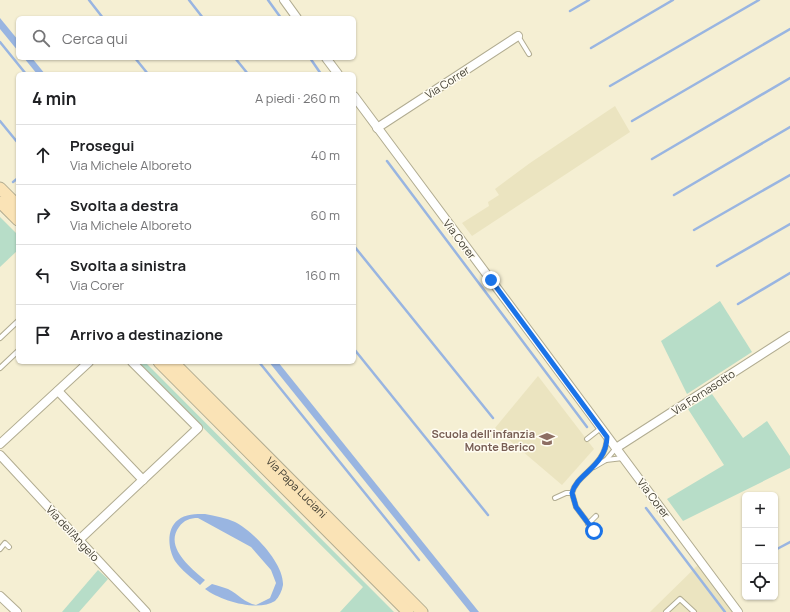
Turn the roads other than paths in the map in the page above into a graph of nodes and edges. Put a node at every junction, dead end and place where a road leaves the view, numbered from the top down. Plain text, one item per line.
1 (284, 0) edge
2 (296, 16) edge
3 (518, 36) joint
4 (529, 54) dead end
5 (328, 60) edge
6 (336, 72) edge
7 (356, 99) edge
8 (377, 128) junction
9 (0, 188) edge
10 (0, 202) edge
11 (16, 204) edge
12 (16, 218) edge
13 (16, 323) edge
14 (790, 336) edge
15 (0, 338) edge
16 (16, 353) edge
17 (87, 364) edge
18 (134, 364) edge
19 (161, 364) edge
20 (175, 364) edge
21 (0, 368) edge
22 (58, 391) junction
23 (601, 428) junction
24 (607, 437) junction
25 (587, 439) dead end
26 (0, 444) edge
27 (616, 448) junction
28 (605, 450) junction
29 (0, 455) edge
30 (623, 458) junction
31 (606, 460) junction
32 (592, 469) junction
33 (143, 480) junction
34 (572, 493) junction
35 (555, 498) dead end
36 (596, 516) dead end
37 (588, 524) junction
38 (594, 531) dead end
39 (79, 540) junction
40 (9, 547) dead end
41 (0, 549) edge
42 (0, 596) edge
43 (17, 612) edge
44 (146, 612) edge
45 (408, 612) edge
46 (422, 612) edge
47 (666, 612) edge
48 (694, 612) edge
49 (738, 612) edge

1 - 2 street
3 - 4 lane
3 - 8 street, Via Correr
5 - 6 street
7 - 8 street, Via Corer
8 - 23 street, Via Corer
9 - 11 main road
10 - 12 main road
13 - 15 lane
14 - 27 street, Via Fornasotto
16 - 21 lane
17 - 22 street
18 - 33 street
19 - 45 main road, Via Papa Luciani
20 - 46 main road, Via Papa Luciani
22 - 26 street
22 - 33 street
23 - 24 street, Via Corer
23 - 25 lane
24 - 27 street, Via Corer
24 - 28 lane
27 - 28 lane
27 - 30 street, Via Corer
27 - 31 lane
28 - 32 lane
29 - 39 street, Via dell'Angelo
30 - 31 lane
30 - 49 street, Via Corer
31 - 32 lane
32 - 34 lane
33 - 39 street
34 - 35 lane
34 - 37 lane
36 - 37 lane
37 - 38 lane
39 - 44 street, Via dell'Angelo
40 - 41 lane
42 - 43 street
47 - 48 lane

